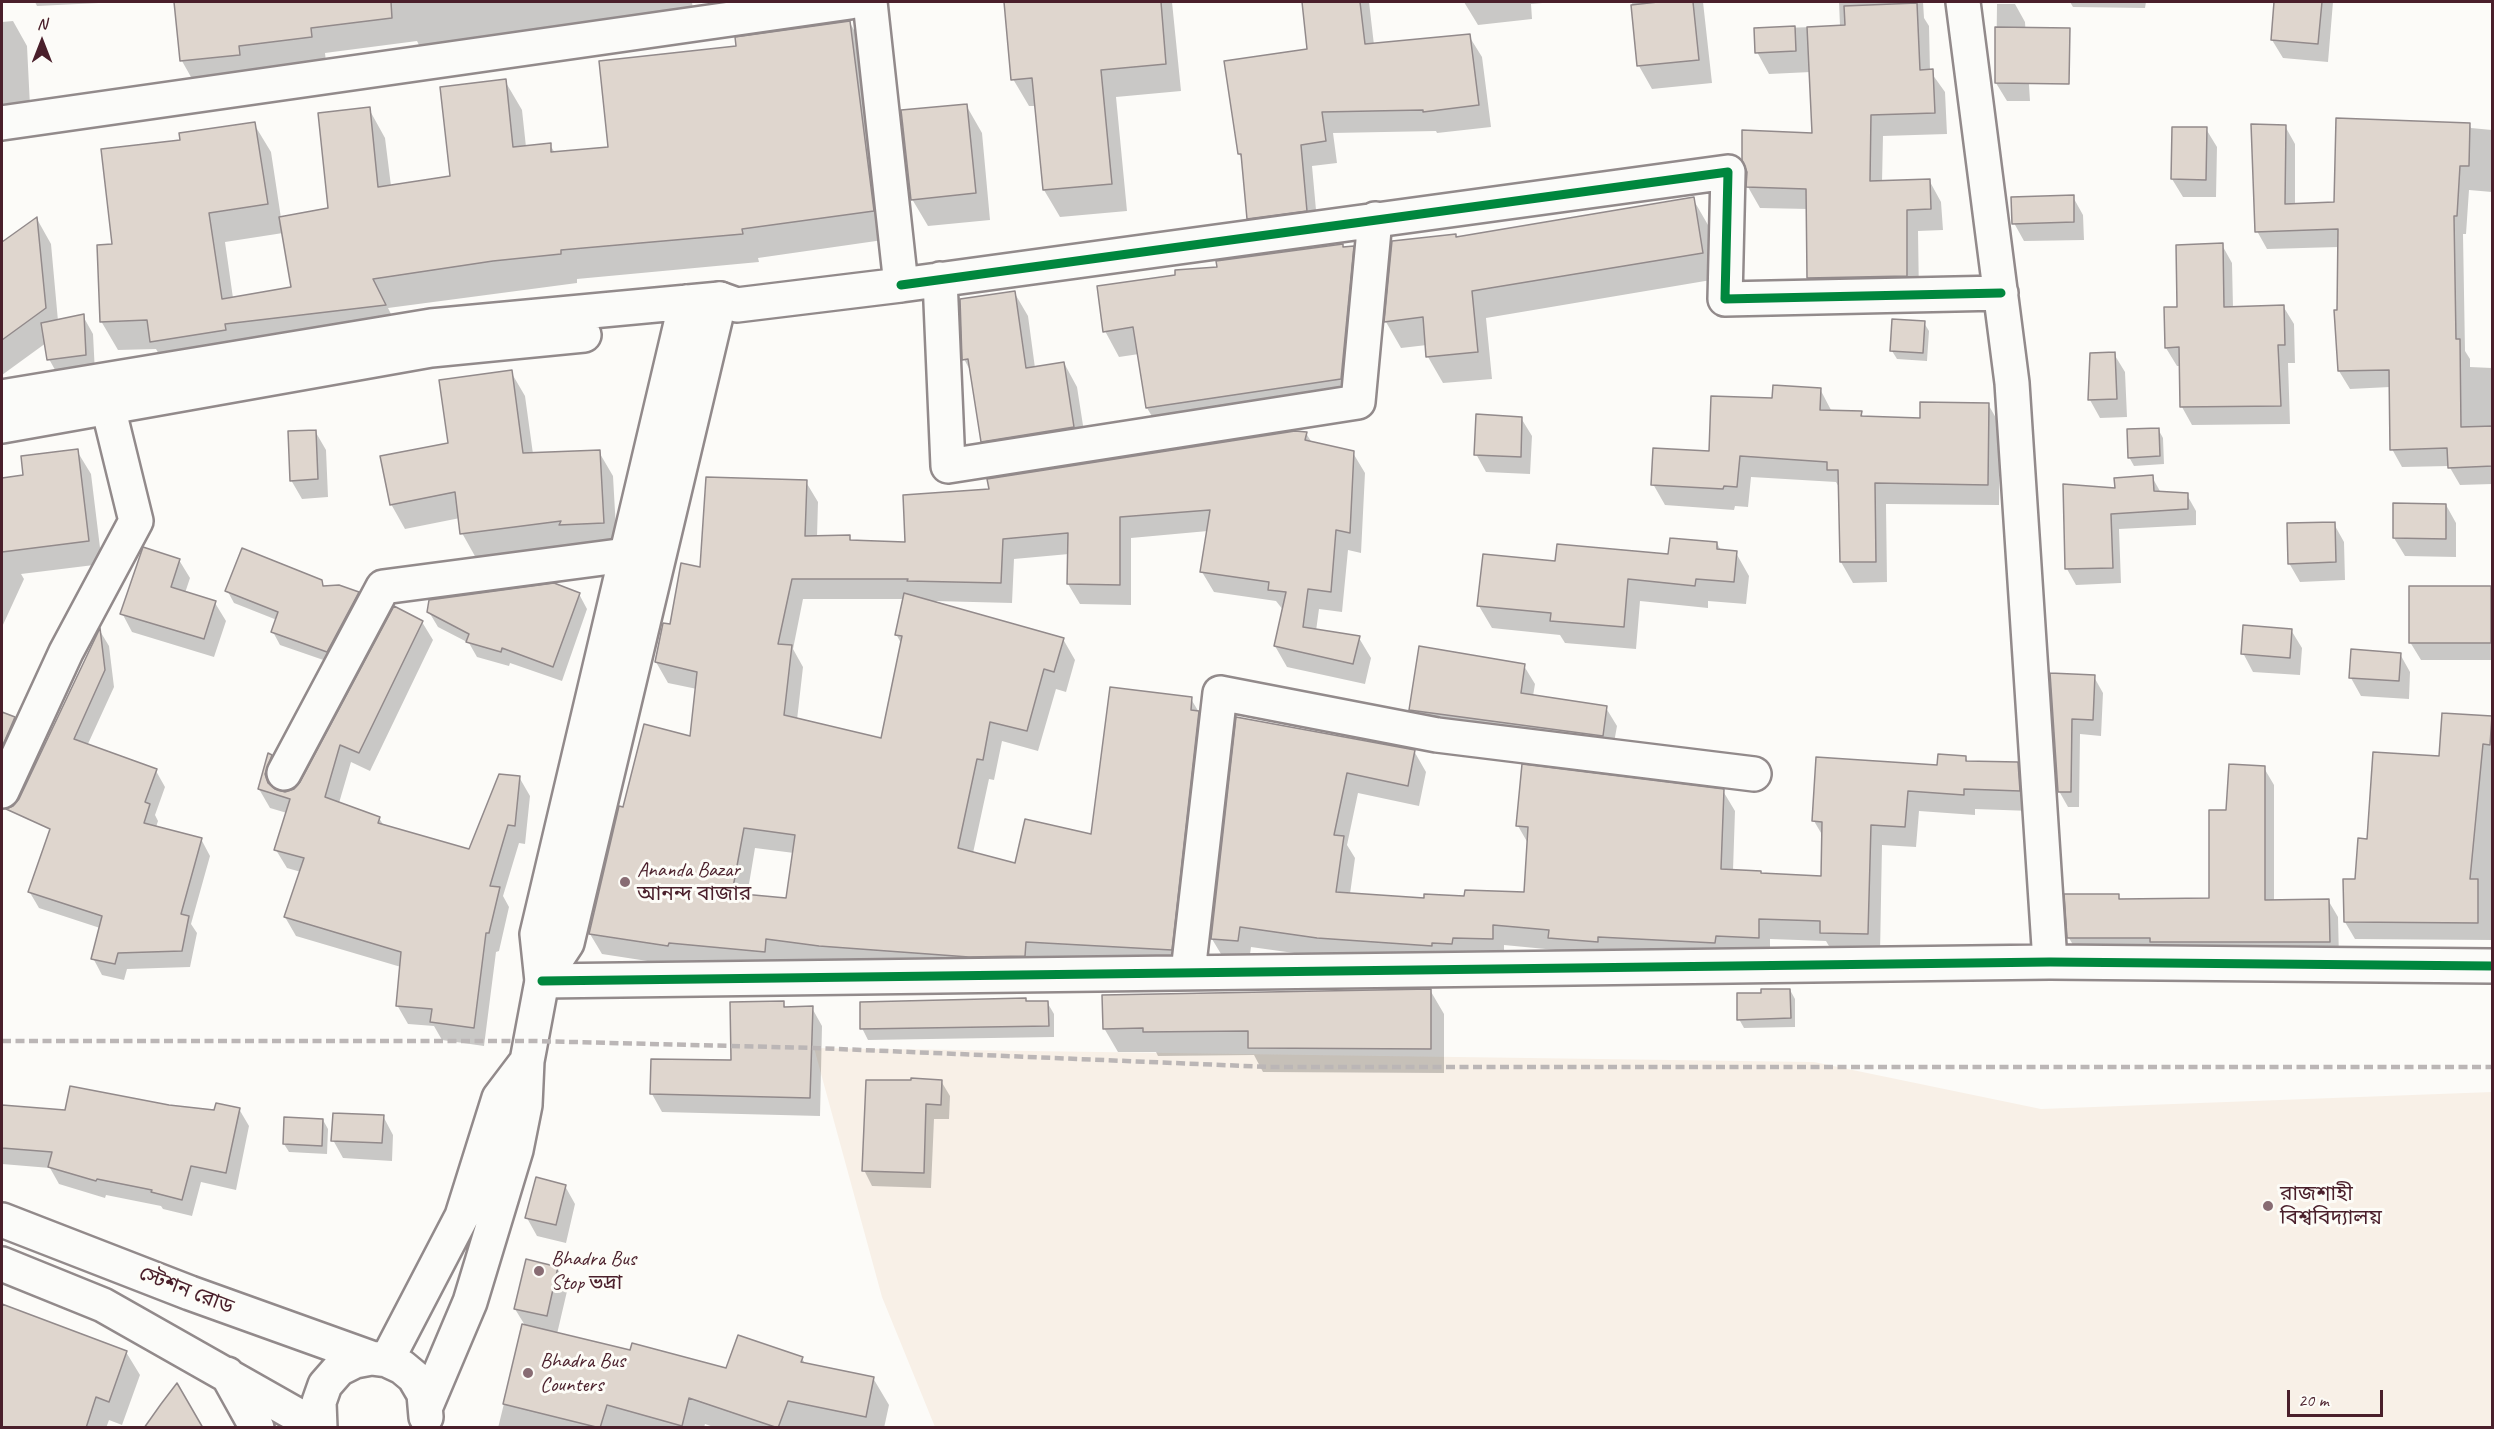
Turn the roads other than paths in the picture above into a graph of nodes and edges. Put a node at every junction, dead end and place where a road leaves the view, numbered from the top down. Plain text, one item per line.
1 (850, 2) edge
2 (870, 2) edge
3 (1963, 2) edge
4 (2, 123) edge
5 (1375, 219) junction
6 (940, 279) junction
7 (901, 285) junction
8 (2001, 293) junction
9 (724, 308) junction
10 (683, 314) junction
11 (2, 397) edge
12 (108, 407) junction
13 (2, 426) edge
14 (626, 555) junction
15 (284, 773) dead end
16 (1754, 774) dead end
17 (2, 791) edge
18 (2050, 962) junction
19 (2493, 966) edge
20 (1188, 972) junction
21 (542, 981) junction
22 (527, 1061) junction
23 (2, 1220) edge
24 (2, 1264) edge
25 (379, 1359) junction
26 (226, 1373) junction
27 (425, 1421) edge
28 (257, 1428) edge
29 (320, 1428) edge

1 - 4 street
2 - 7 street
3 - 8 street
5 - 6 street
5 - 6 street
5 - 8 street
6 - 7 street
7 - 9 street
8 - 18 street
9 - 10 street
9 - 21 street
10 - 11 street
10 - 12 street
10 - 14 street
12 - 13 street
12 - 17 street
14 - 15 street
14 - 21 street
16 - 20 street
18 - 19 street
18 - 20 street
20 - 21 street
21 - 22 street
22 - 25 street
22 - 27 street
23 - 25 street, স্টেশন রোড
24 - 26 street
25 - 27 street, স্টেশন রোড
25 - 29 street
26 - 28 street
26 - 29 street

